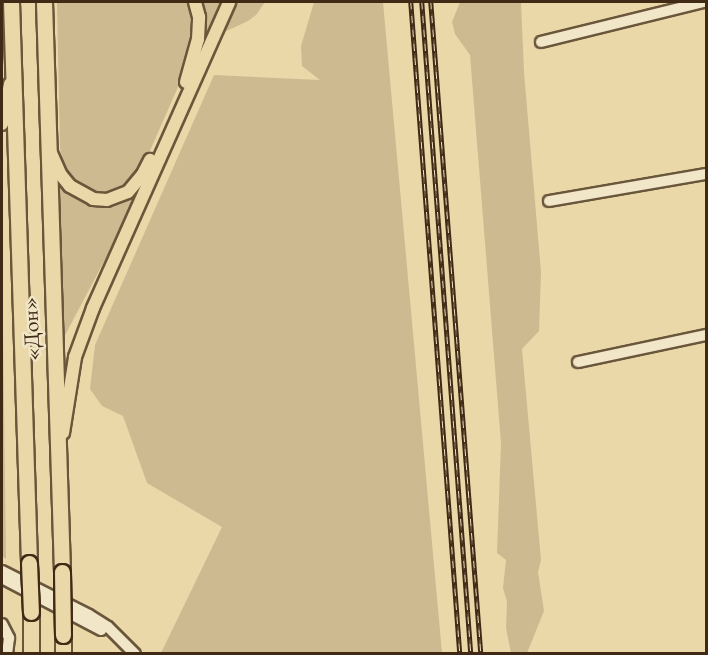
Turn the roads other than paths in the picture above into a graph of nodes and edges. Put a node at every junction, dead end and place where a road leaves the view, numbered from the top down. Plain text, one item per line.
1 (195, 2) edge
2 (229, 2) edge
3 (704, 2) edge
4 (44, 3) edge
5 (11, 9) edge
6 (541, 42) dead end
7 (12, 74) junction
8 (2, 124) edge
9 (47, 144) junction
10 (706, 174) edge
11 (549, 201) dead end
12 (706, 335) edge
13 (578, 362) dead end
14 (60, 455) junction
15 (2, 571) edge
16 (2, 578) edge
17 (2, 624) edge
18 (134, 652) edge
19 (7, 654) edge
20 (31, 654) edge
21 (63, 654) edge

1 - 9 main road
2 - 14 main road
3 - 6 street
4 - 9 highway, «Дон»
5 - 7 highway, «Дон»
7 - 8 main road
7 - 20 highway, «Дон», bridge
9 - 14 highway, «Дон»
10 - 11 street
12 - 13 street
14 - 21 highway, «Дон», bridge
15 - 18 street
16 - 18 street
17 - 19 street

